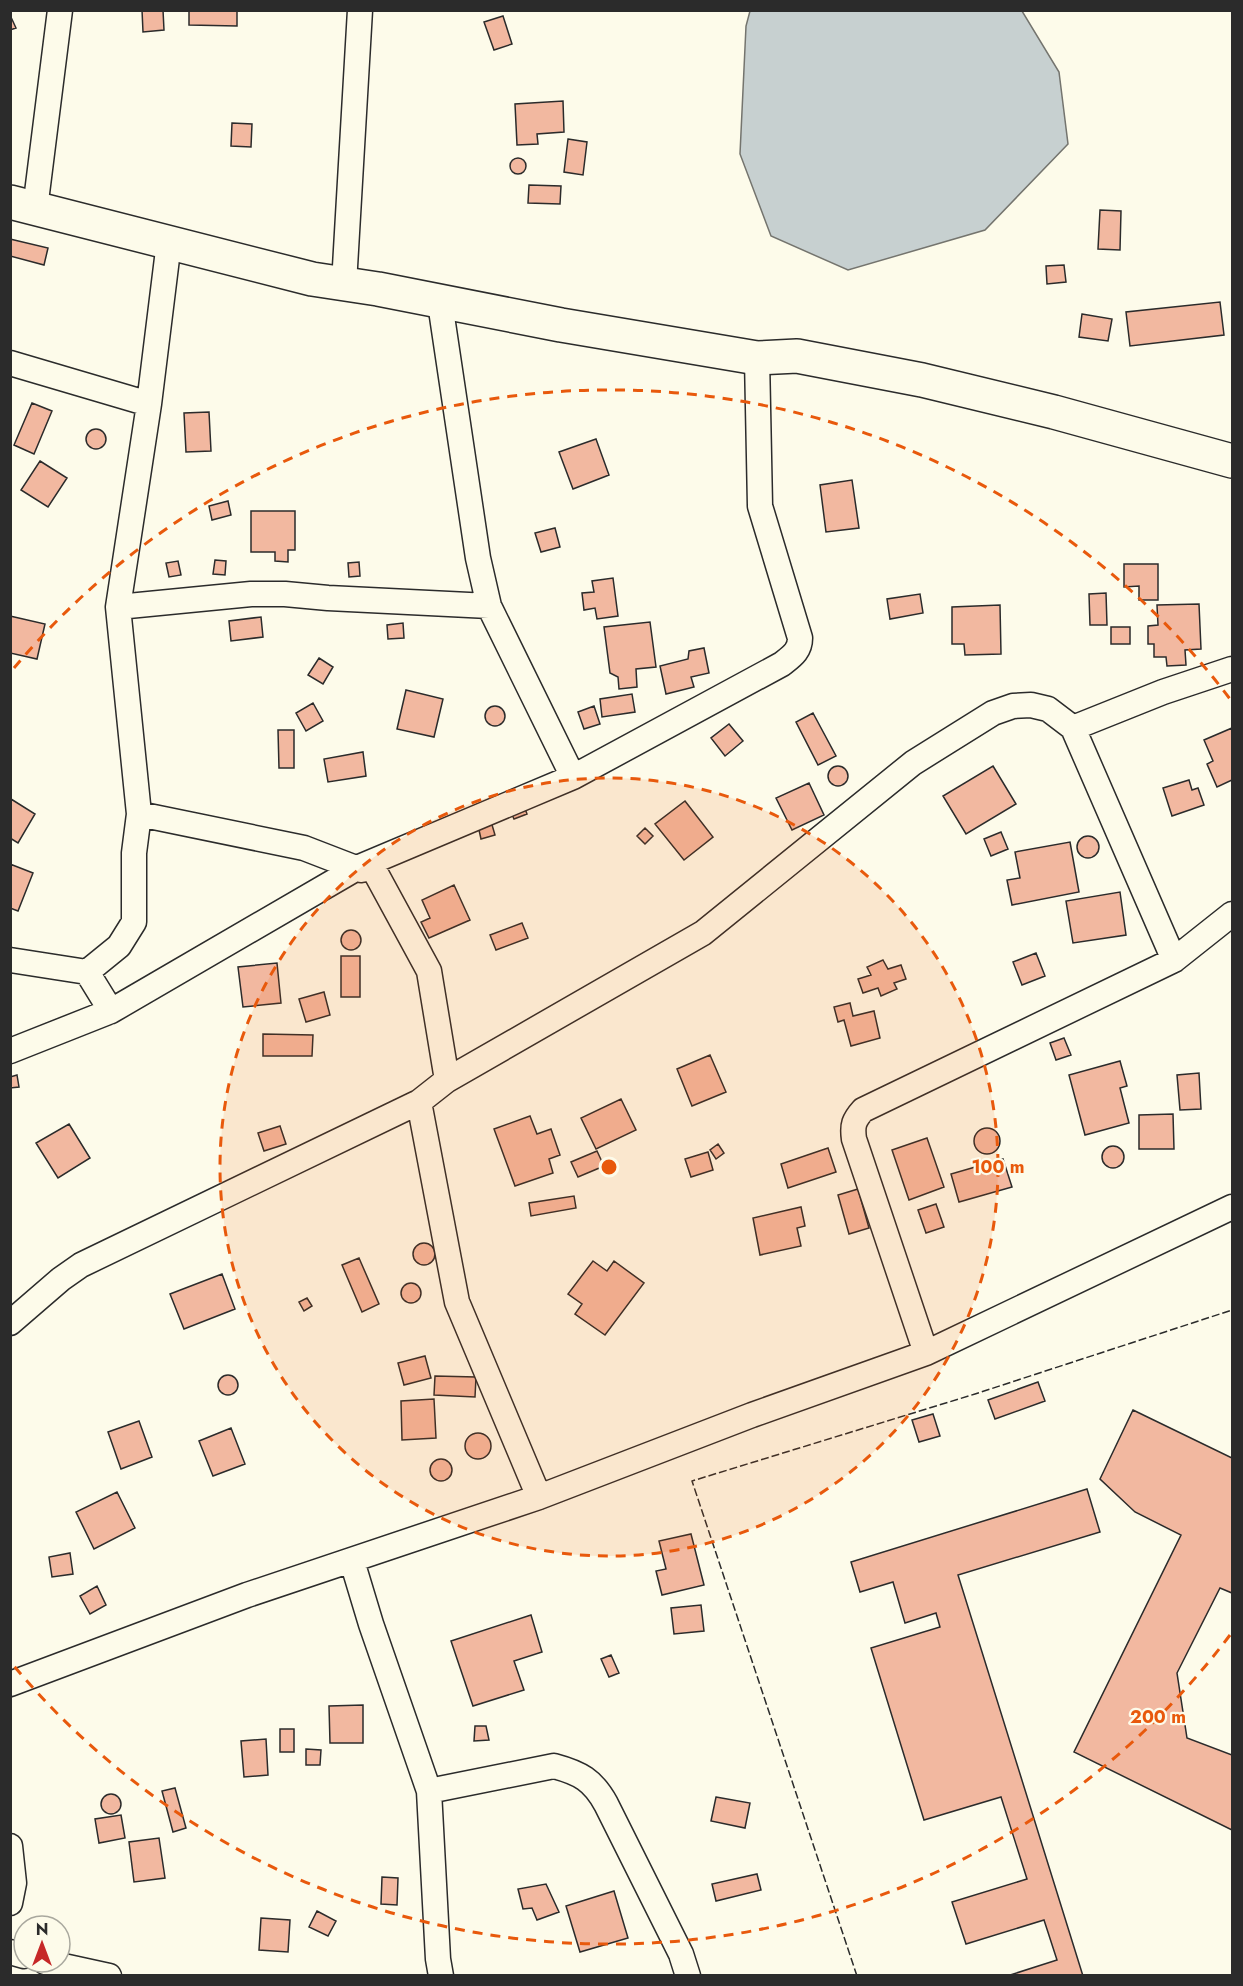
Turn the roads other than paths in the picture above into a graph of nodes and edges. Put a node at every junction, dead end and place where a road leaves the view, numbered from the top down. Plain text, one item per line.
1 (60, 10) edge
2 (360, 10) edge
3 (23, 206) edge
4 (170, 242) junction
5 (344, 284) junction
6 (440, 303) junction
7 (757, 358) junction
8 (10, 363) edge
9 (149, 404) junction
10 (1233, 461) edge
11 (489, 606) junction
12 (118, 607) junction
13 (1233, 669) edge
14 (1073, 728) junction
15 (573, 777) junction
16 (139, 814) junction
17 (357, 868) junction
18 (1233, 914) edge
19 (10, 960) edge
20 (1174, 960) junction
21 (87, 972) junction
22 (111, 1011) junction
23 (10, 1051) edge
24 (447, 1080) junction
25 (419, 1102) junction
26 (1233, 1207) edge
27 (10, 1323) edge
28 (926, 1353) junction
29 (539, 1497) junction
30 (352, 1561) junction
31 (10, 1684) edge
32 (429, 1791) junction
33 (10, 1846) edge
34 (10, 1903) edge
35 (72, 1968) edge
36 (109, 1976) edge
37 (441, 1976) edge
38 (688, 1976) edge

1 - 3 street
2 - 5 street
3 - 4 street
4 - 5 street
4 - 9 street
5 - 6 street
6 - 7 street
6 - 11 street
7 - 10 street
7 - 15 street
8 - 9 street
9 - 12 street
11 - 12 street
11 - 15 street
12 - 16 street
13 - 14 street
14 - 20 street
14 - 24 street
15 - 17 street
16 - 17 street
16 - 21 street
17 - 22 street
17 - 24 street
18 - 20 street
19 - 21 street
20 - 28 street
21 - 22 street
22 - 23 street
24 - 25 street
25 - 27 street
25 - 29 street
26 - 28 street
28 - 29 street
29 - 30 street
30 - 31 street
30 - 32 street
32 - 37 street
32 - 38 street
33 - 34 street
35 - 36 street

